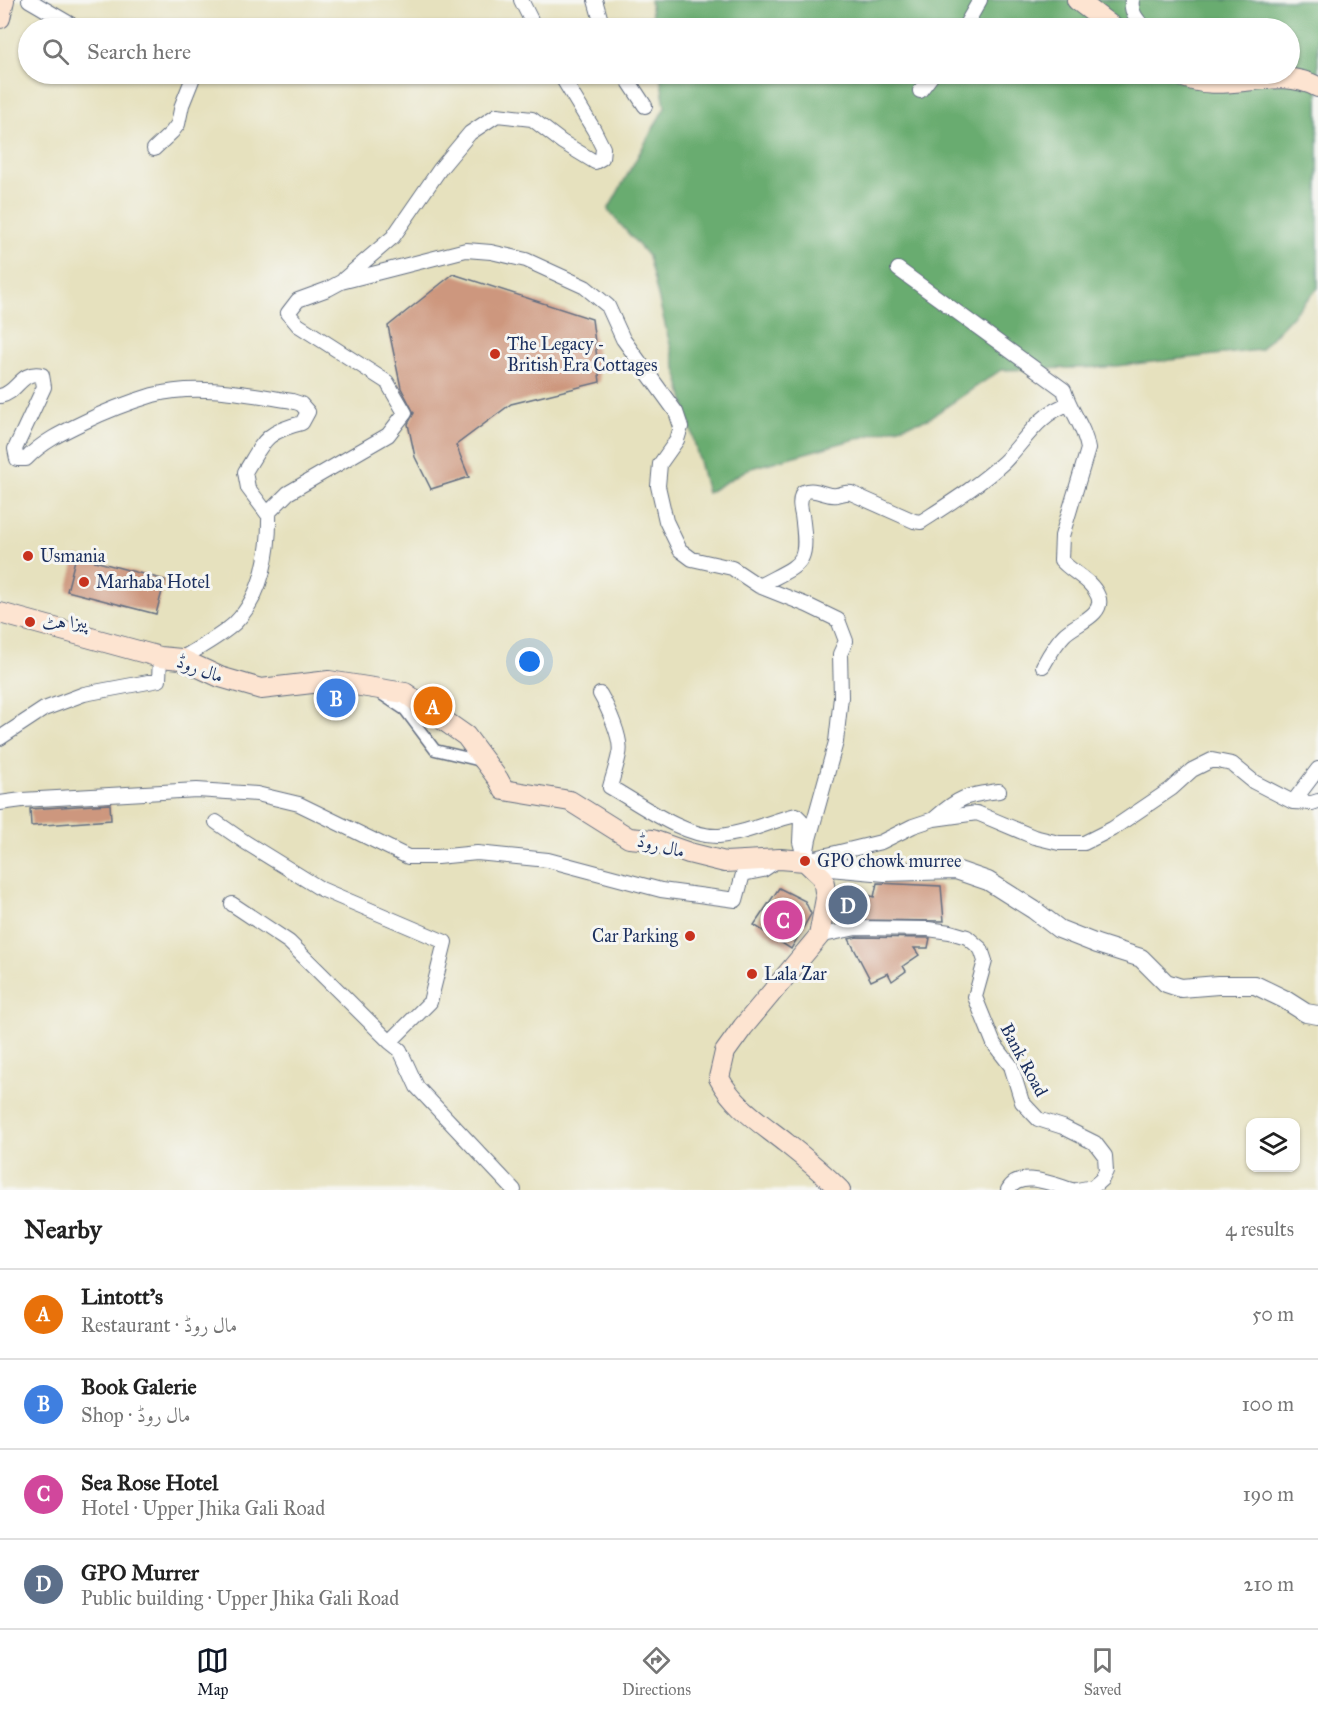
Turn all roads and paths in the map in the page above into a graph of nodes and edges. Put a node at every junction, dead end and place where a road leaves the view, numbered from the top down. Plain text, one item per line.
1 (4, 0) edge
2 (29, 0) edge
3 (521, 0) edge
4 (595, 0) edge
5 (980, 0) edge
6 (1077, 0) edge
7 (1132, 0) edge
8 (0, 18) edge
9 (60, 18) edge
10 (530, 18) edge
11 (600, 18) edge
12 (970, 18) edge
13 (1101, 18) edge
14 (1137, 18) edge
15 (1300, 80) edge
16 (191, 84) edge
17 (566, 84) edge
18 (631, 84) edge
19 (925, 84) edge
20 (1318, 87) edge
21 (920, 91) dead end
22 (645, 106) dead end
23 (154, 149) dead end
24 (898, 269) dead end
25 (341, 282) junction
26 (0, 396) edge
27 (1069, 404) junction
28 (269, 516) junction
29 (759, 586) junction
30 (0, 613) edge
31 (160, 657) junction
32 (181, 659) junction
33 (1043, 666) dead end
34 (368, 686) junction
35 (600, 694) dead end
36 (0, 738) edge
37 (1318, 769) edge
38 (498, 778) junction
39 (999, 791) dead end
40 (1318, 801) edge
41 (1293, 802) junction
42 (0, 803) edge
43 (934, 819) junction
44 (216, 822) dead end
45 (780, 858) junction
46 (805, 861) junction
47 (232, 904) dead end
48 (819, 936) junction
49 (1318, 1015) edge
50 (390, 1042) junction
51 (513, 1190) edge
52 (840, 1190) edge
53 (1008, 1190) edge
54 (1075, 1190) edge

1 - 8 main road
2 - 9 street
3 - 10 street
4 - 11 street
5 - 12 street
6 - 13 main road
7 - 14 street
15 - 20 main road
16 - 23 street
17 - 25 street
18 - 22 street
19 - 21 street
24 - 27 street
25 - 28 street
25 - 29 street
26 - 28 street
27 - 29 street
27 - 33 street
28 - 32 street
29 - 46 street
30 - 31 main road, مال روڈ
31 - 32 main road, مال روڈ
31 - 36 street
32 - 34 main road, مال روڈ
34 - 38 street, مال روڈ
34 - 38 main road, مال روڈ
35 - 46 street
37 - 41 street
38 - 45 main road, مال روڈ
39 - 43 street
40 - 41 street
41 - 43 street
42 - 45 street
43 - 46 street
44 - 50 street
45 - 46 main road, مال روڈ
46 - 48 main road
46 - 49 street
47 - 50 street
48 - 52 main road
48 - 54 street, Bank Road
50 - 51 street
53 - 54 street, Bank Road

